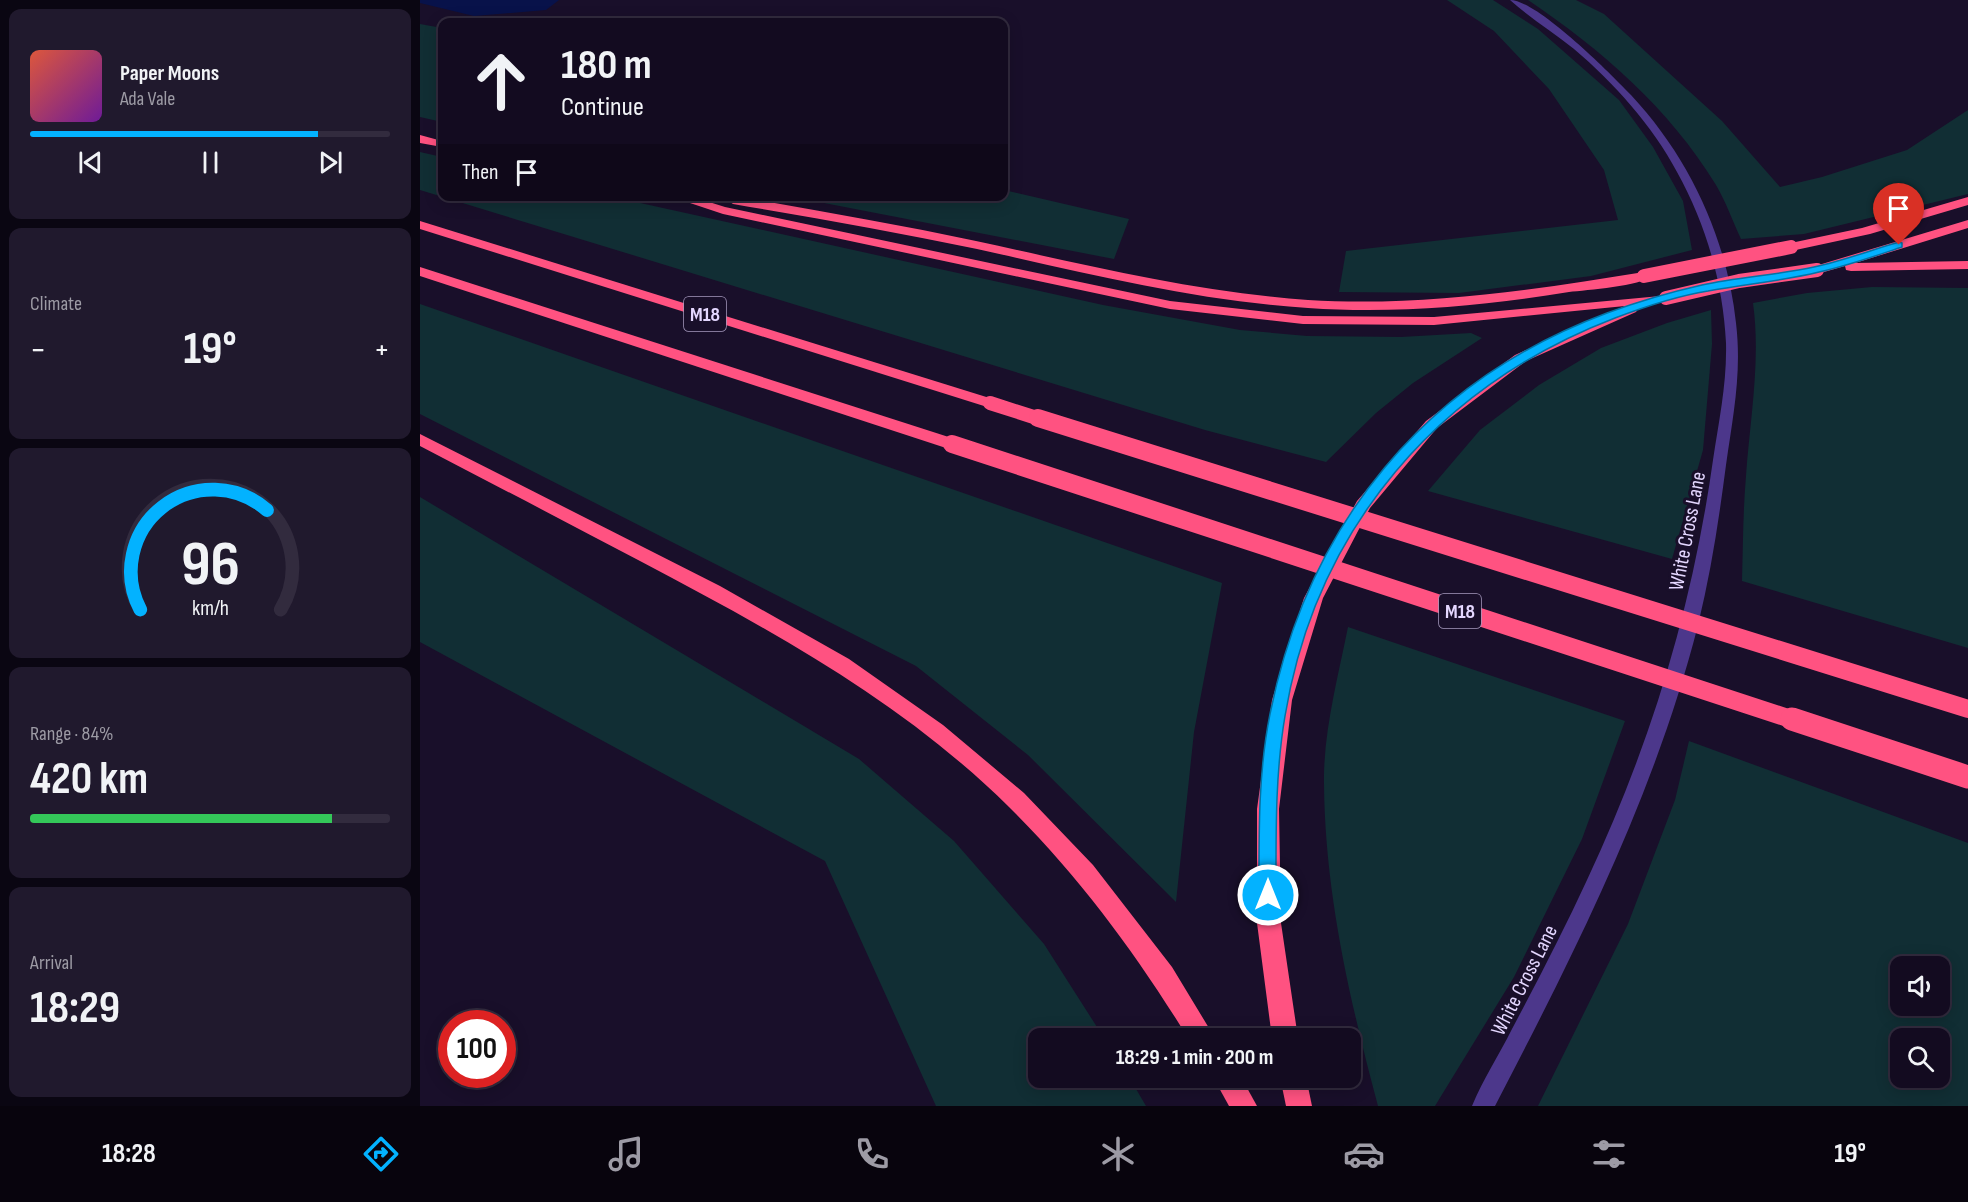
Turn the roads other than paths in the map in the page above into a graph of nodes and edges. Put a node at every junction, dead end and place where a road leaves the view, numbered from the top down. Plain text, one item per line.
1 (1514, 0) edge
2 (420, 139) edge
3 (438, 143) edge
4 (692, 201) edge
5 (738, 201) edge
6 (1968, 201) edge
7 (1968, 224) edge
8 (420, 225) edge
9 (1968, 265) edge
10 (1817, 270) junction
11 (420, 271) edge
12 (1666, 297) junction
13 (420, 439) edge
14 (1968, 709) edge
15 (1968, 777) edge
16 (1196, 1028) edge
17 (1283, 1028) edge
18 (1233, 1088) edge
19 (1295, 1088) edge
20 (1244, 1106) edge
21 (1299, 1106) edge
22 (1483, 1106) edge

1 - 22 street, White Cross Lane
2 - 3 highway
4 - 12 highway
5 - 6 highway, bridge
7 - 10 highway
8 - 14 highway, M18, bridge
9 - 10 highway
10 - 12 highway, bridge
11 - 15 highway, M18, bridge
12 - 17 highway
13 - 16 highway
18 - 20 highway
19 - 21 highway

